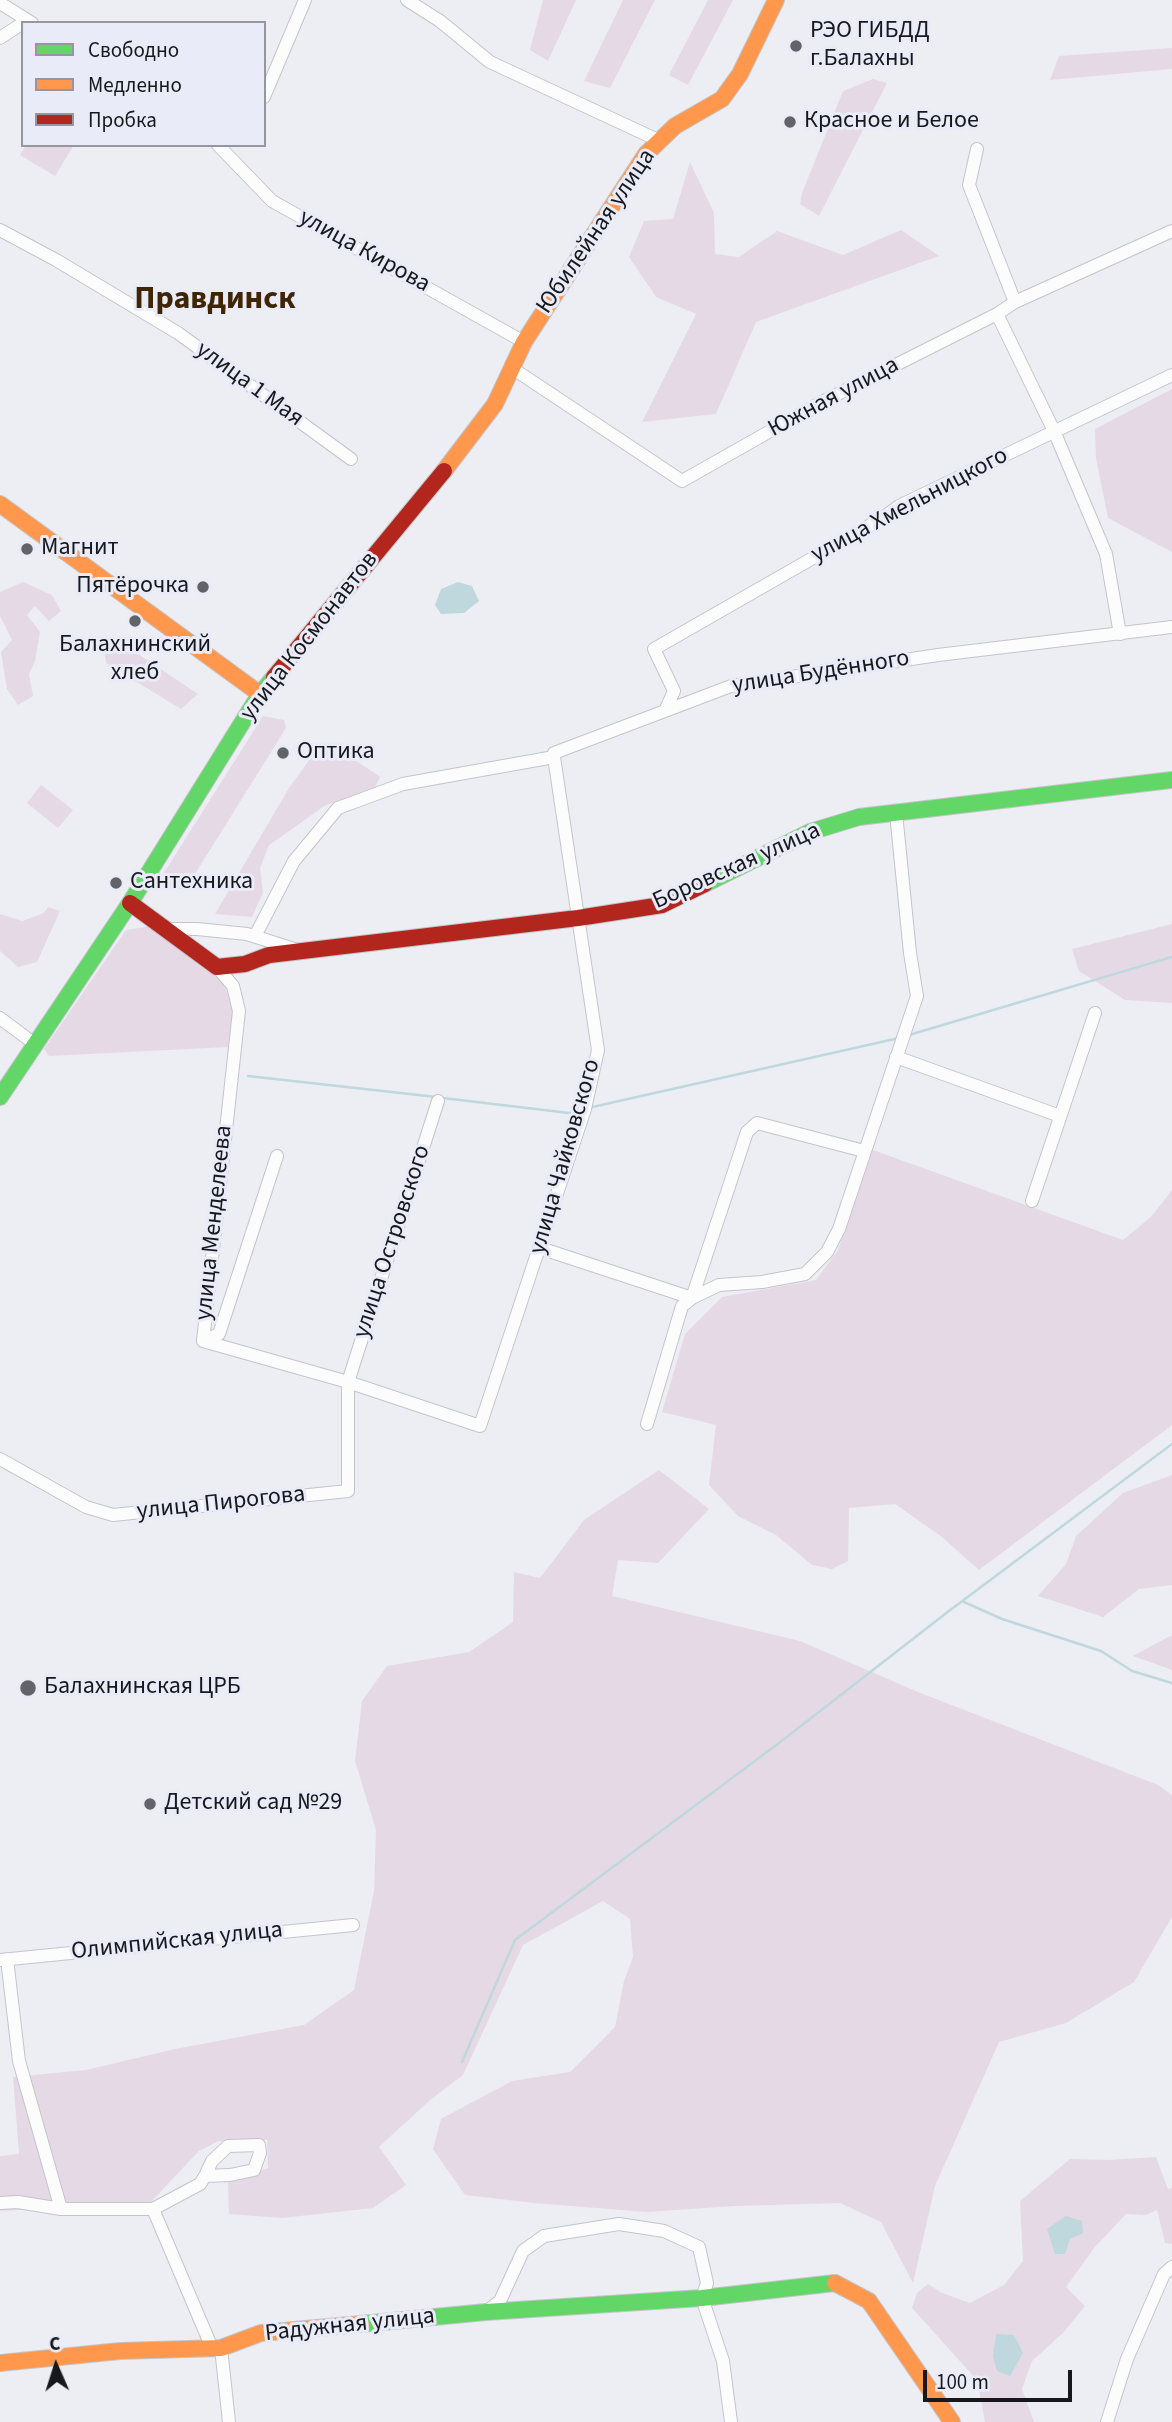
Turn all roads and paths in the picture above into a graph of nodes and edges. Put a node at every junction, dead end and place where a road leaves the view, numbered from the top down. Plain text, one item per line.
1 (305, 0) edge
2 (407, 0) edge
3 (776, 0) edge
4 (0, 3) edge
5 (25, 21) edge
6 (21, 25) edge
7 (0, 38) edge
8 (266, 92) edge
9 (660, 141) junction
10 (220, 147) edge
11 (235, 147) edge
12 (977, 149) dead end
13 (229, 157) junction
14 (0, 230) edge
15 (1172, 231) edge
16 (1015, 302) junction
17 (997, 314) junction
18 (524, 342) junction
19 (512, 368) junction
20 (1172, 376) edge
21 (1055, 431) junction
22 (351, 459) dead end
23 (0, 504) edge
24 (1172, 627) edge
25 (1120, 634) junction
26 (260, 694) junction
27 (665, 711) junction
28 (554, 757) junction
29 (1172, 780) edge
30 (897, 813) junction
31 (130, 903) junction
32 (578, 918) junction
33 (165, 929) junction
34 (255, 936) junction
35 (301, 951) junction
36 (245, 964) junction
37 (218, 967) junction
38 (233, 986) junction
39 (1095, 1013) dead end
40 (0, 1018) edge
41 (36, 1045) junction
42 (896, 1057) junction
43 (0, 1097) edge
44 (438, 1101) dead end
45 (1060, 1116) junction
46 (864, 1151) junction
47 (277, 1156) dead end
48 (1032, 1201) dead end
49 (540, 1248) junction
50 (692, 1298) junction
51 (203, 1341) junction
52 (348, 1382) junction
53 (647, 1424) dead end
54 (0, 1459) edge
55 (353, 1924) dead end
56 (3, 1959) edge
57 (205, 2176) dead end
58 (0, 2203) edge
59 (61, 2209) junction
60 (153, 2209) junction
61 (1172, 2267) edge
62 (702, 2298) junction
63 (486, 2312) junction
64 (217, 2348) junction
65 (0, 2364) edge
66 (229, 2422) edge
67 (731, 2422) edge
68 (951, 2422) edge
69 (1108, 2422) edge

1 - 8 street
2 - 9 street
3 - 9 street, Юбилейная улица
4 - 5 street
6 - 7 street
9 - 18 street, Юбилейная улица
10 - 13 street, улица Кирова
11 - 13 street
12 - 16 street
13 - 18 street, улица Кирова
14 - 22 street, улица 1 Мая
15 - 16 street, Южная улица
16 - 17 street, Южная улица
17 - 19 street, Южная улица
17 - 21 street
18 - 19 street, улица Космонавтов
19 - 26 street, улица Космонавтов
20 - 21 street, улица Хмельницкого
21 - 25 street
21 - 27 street, улица Хмельницкого
23 - 26 street
24 - 25 street, улица Будённого
25 - 27 street, улица Будённого
26 - 31 street, улица Космонавтов
27 - 28 street, улица Будённого
28 - 32 street, улица Чайковского
28 - 34 street, улица Будённого
29 - 30 street, Боровская улица
30 - 32 street, Боровская улица
30 - 42 street
31 - 33 street
31 - 41 street, улица Космонавтов
32 - 35 street, Боровская улица
32 - 49 street, улица Чайковского
33 - 34 street, Боровская улица
33 - 37 street
34 - 35 street, Боровская улица
35 - 36 street, Боровская улица
36 - 37 street, Боровская улица
36 - 38 street
37 - 38 street, улица Менделеева
38 - 51 street, улица Менделеева
39 - 45 street
40 - 41 street
41 - 43 street
42 - 45 street
42 - 46 street
44 - 52 street, улица Островского
45 - 48 street
46 - 50 street
46 - 50 street
47 - 51 street, улица Менделеева
49 - 50 street
49 - 52 street, улица Чайковского
50 - 53 street
51 - 52 street
52 - 54 street, улица Пирогова
55 - 56 street, Олимпийская улица
56 - 59 street
57 - 60 street
58 - 59 street
59 - 60 street
60 - 64 street
61 - 69 street
62 - 63 street, Радужная улица
62 - 63 street
62 - 67 street
62 - 68 street, Радужная улица
63 - 64 street, Радужная улица
64 - 65 street, Радужная улица
64 - 66 street

